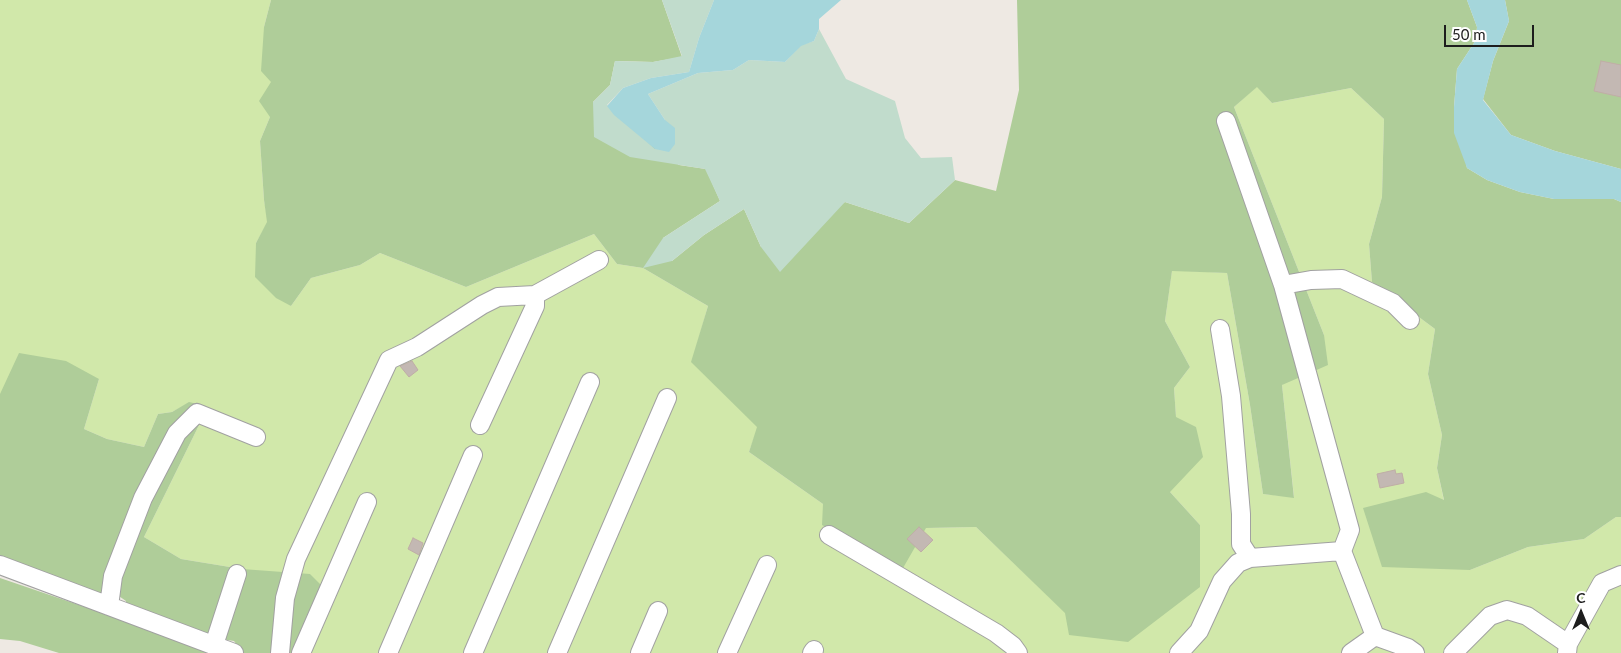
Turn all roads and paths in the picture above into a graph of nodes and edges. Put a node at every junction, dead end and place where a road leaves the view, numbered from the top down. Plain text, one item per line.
1 (1226, 121) dead end
2 (599, 260) dead end
3 (1283, 285) junction
4 (535, 294) junction
5 (1410, 320) dead end
6 (1220, 328) dead end
7 (590, 382) dead end
8 (667, 398) dead end
9 (480, 425) dead end
10 (256, 437) dead end
11 (473, 455) dead end
12 (366, 502) dead end
13 (829, 535) dead end
14 (1342, 551) junction
15 (1250, 558) junction
16 (0, 565) edge
17 (766, 565) dead end
18 (237, 574) dead end
19 (1621, 575) edge
20 (109, 606) junction
21 (658, 611) dead end
22 (1375, 636) junction
23 (214, 645) junction
24 (1568, 648) edge
25 (234, 653) edge
26 (280, 653) edge
27 (301, 653) edge
28 (388, 653) edge
29 (473, 653) edge
30 (557, 653) edge
31 (640, 653) edge
32 (727, 653) edge
33 (1018, 653) edge
34 (1179, 653) edge
35 (1351, 653) edge
36 (1415, 653) edge
37 (1454, 653) edge

1 - 3 street
2 - 4 street
3 - 5 street
3 - 14 street
4 - 9 street
4 - 26 street
6 - 15 street
7 - 29 street
8 - 30 street
10 - 20 street
11 - 28 street
12 - 27 street
13 - 33 street
14 - 15 street
14 - 22 street
15 - 34 street
16 - 20 street
17 - 32 street
18 - 23 street
19 - 24 street
20 - 23 street
21 - 31 street
22 - 35 street
22 - 36 street
23 - 25 street
24 - 37 street

